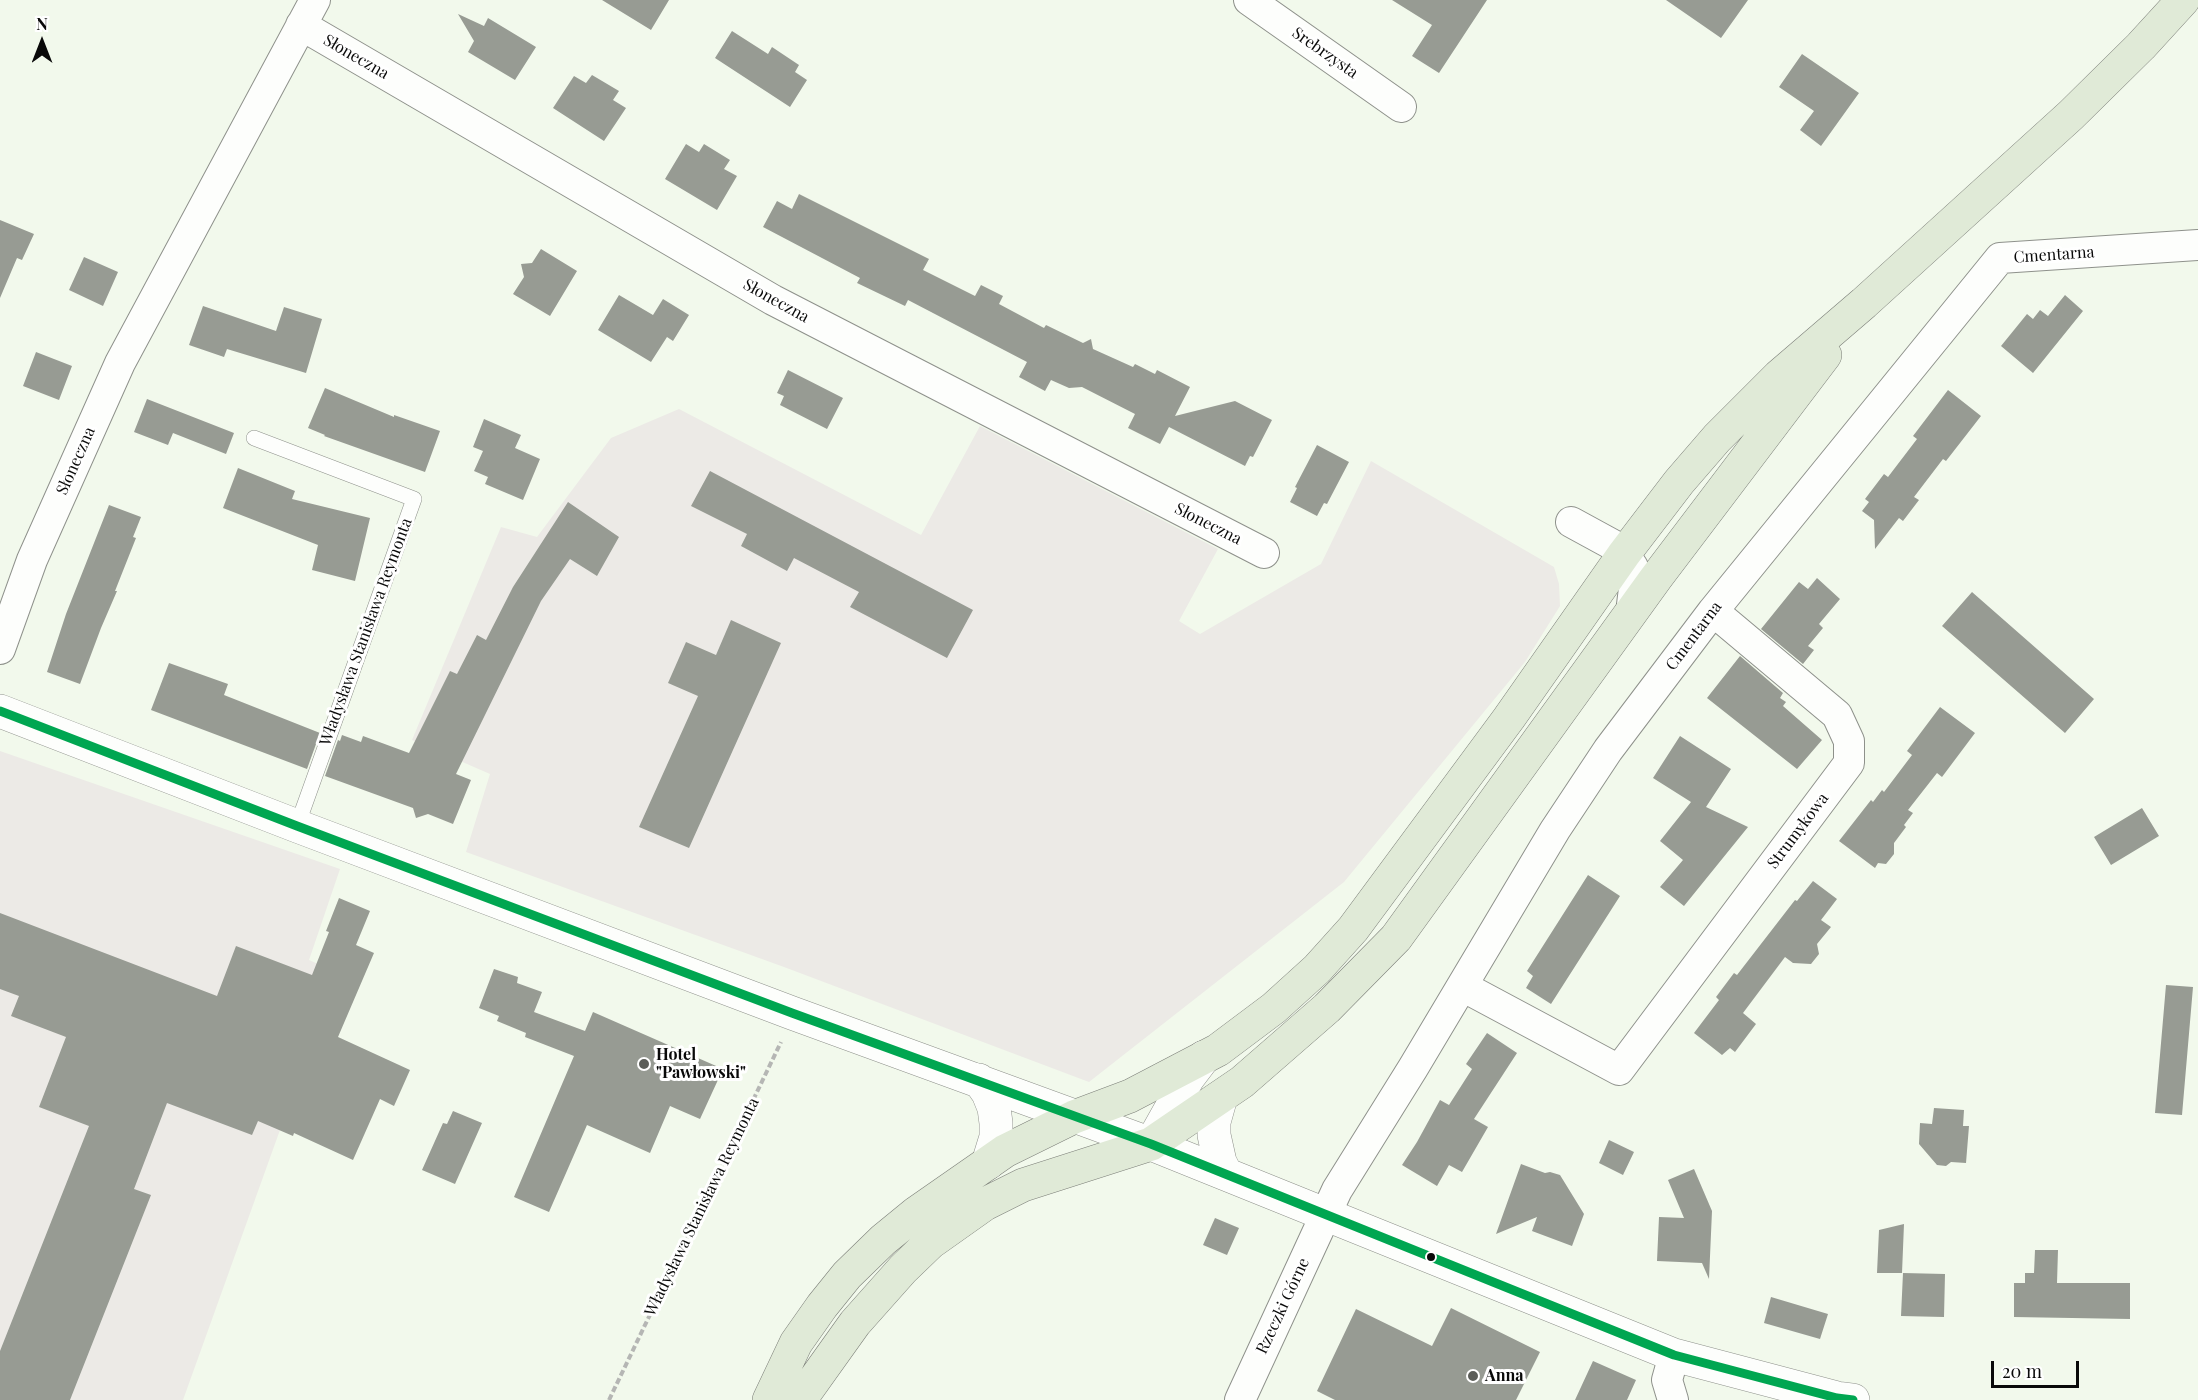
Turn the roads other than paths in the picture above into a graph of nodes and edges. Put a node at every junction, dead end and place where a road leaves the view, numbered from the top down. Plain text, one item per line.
1 (1249, 0) edge
2 (2183, 0) edge
3 (308, 13) edge
4 (1401, 107) dead end
5 (2198, 245) edge
6 (1864, 303) junction
7 (254, 438) dead end
8 (1571, 522) dead end
9 (1676, 552) junction
10 (1264, 553) dead end
11 (1624, 554) junction
12 (1713, 611) junction
13 (1631, 613) junction
14 (0, 649) edge
15 (0, 711) edge
16 (297, 826) junction
17 (1462, 986) junction
18 (1204, 1057) junction
19 (979, 1080) junction
20 (1221, 1097) junction
21 (1074, 1117) junction
22 (1151, 1144) junction
23 (988, 1163) junction
24 (1226, 1174) junction
25 (1325, 1213) junction
26 (1674, 1354) junction
27 (769, 1400) edge
28 (800, 1400) edge
29 (1240, 1400) edge
30 (1673, 1400) edge
31 (1853, 1400) edge

1 - 4 street, Srebrzysta
2 - 6 main road
3 - 10 street, Słoneczna
3 - 14 street, Słoneczna
5 - 12 street, Cmentarna
6 - 9 main road
6 - 11 main road
7 - 16 lane, Władysława Stanisława Reymonta
8 - 11 street
9 - 11 street
9 - 13 main road
11 - 13 street
11 - 18 main road
12 - 17 street, Cmentarna
12 - 17 street, Strumykowa
13 - 20 main road
15 - 16 street
16 - 19 street
17 - 25 street, Cmentarna
18 - 21 main road
18 - 22 street
19 - 21 street
19 - 23 street
20 - 22 main road
20 - 24 street
21 - 22 street
21 - 23 main road
22 - 24 street
22 - 28 main road
23 - 27 main road
24 - 25 street
25 - 26 street
25 - 29 street, Rzeczki Górne
26 - 30 street
26 - 31 street

